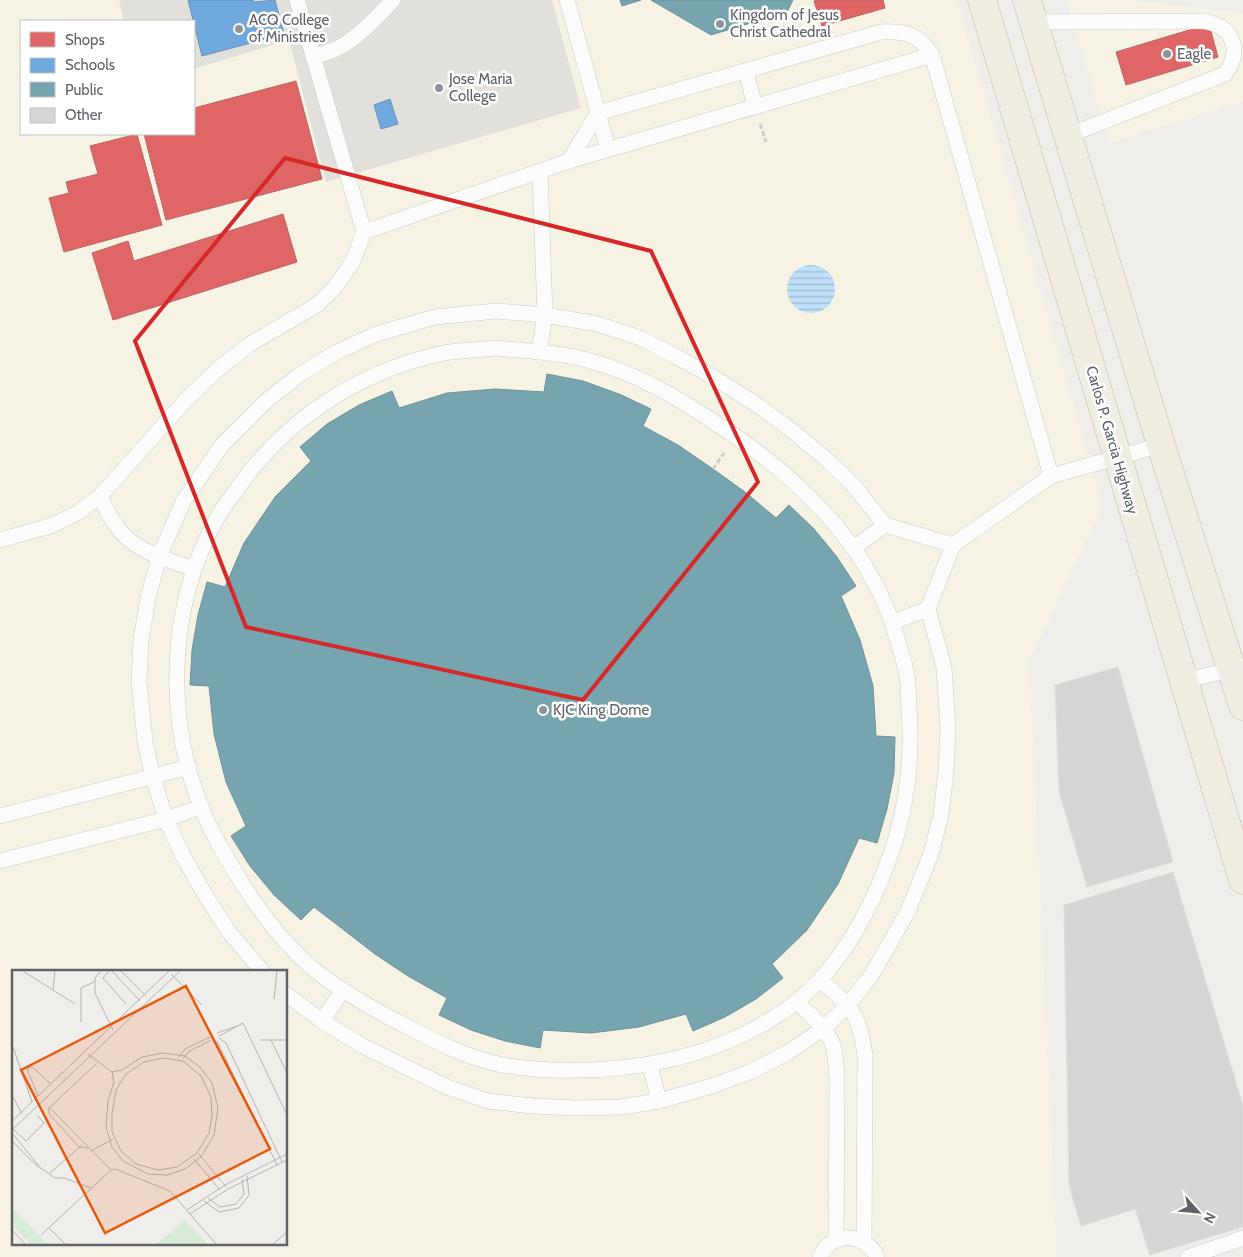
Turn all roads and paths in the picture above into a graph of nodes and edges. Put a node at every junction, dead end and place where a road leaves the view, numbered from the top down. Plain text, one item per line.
1 (297, 0) edge
2 (393, 0) edge
3 (567, 0) edge
4 (982, 0) edge
5 (1030, 11) edge
6 (932, 55) junction
7 (313, 57) junction
8 (746, 71) junction
9 (756, 107) junction
10 (598, 114) junction
11 (1069, 135) junction
12 (608, 150) junction
13 (569, 161) junction
14 (540, 171) junction
15 (364, 232) junction
16 (545, 315) junction
17 (539, 352) junction
18 (1161, 445) junction
19 (1117, 457) junction
20 (1051, 476) junction
21 (100, 496) junction
22 (885, 525) junction
23 (0, 540) edge
24 (953, 545) junction
25 (855, 547) junction
26 (159, 557) junction
27 (194, 569) junction
28 (928, 609) junction
29 (893, 622) junction
30 (1237, 668) edge
31 (1184, 681) junction
32 (1243, 706) edge
33 (188, 768) junction
34 (153, 778) junction
35 (201, 807) junction
36 (0, 816) edge
37 (166, 819) junction
38 (0, 861) edge
39 (1243, 880) edge
40 (261, 970) edge
41 (821, 980) junction
42 (343, 990) junction
43 (288, 996) edge
44 (797, 1002) junction
45 (848, 1006) junction
46 (322, 1021) junction
47 (823, 1029) junction
48 (650, 1065) junction
49 (659, 1101) junction
50 (1243, 1238) edge
51 (836, 1240) junction
52 (864, 1242) junction
53 (820, 1257) edge
54 (877, 1257) edge
55 (1188, 1257) edge

1 - 7 lane
2 - 7 lane
3 - 10 lane
4 - 19 highway, Carlos P. Garcia Highway
5 - 11 highway
5 - 11 lane
6 - 8 lane
6 - 9 lane
6 - 20 lane
7 - 15 lane
8 - 9 lane
8 - 10 lane
9 - 12 lane
10 - 12 lane
10 - 13 lane
11 - 18 highway
12 - 13 lane
13 - 14 lane
14 - 15 lane
14 - 16 lane
15 - 21 lane
16 - 17 lane
16 - 22 lane
16 - 26 lane
17 - 25 lane
17 - 27 lane
18 - 19 lane
18 - 30 highway
19 - 20 lane
19 - 31 highway, Carlos P. Garcia Highway
20 - 24 lane
21 - 23 lane
21 - 26 lane
22 - 24 lane
22 - 25 lane
24 - 28 lane
25 - 29 lane
26 - 27 lane
26 - 34 lane
27 - 33 lane
28 - 29 lane
28 - 45 lane
29 - 41 lane
30 - 31 lane
30 - 32 highway
31 - 39 highway, Carlos P. Garcia Highway
33 - 34 lane
33 - 35 lane
34 - 36 lane
34 - 37 lane
35 - 37 lane
35 - 42 lane
37 - 38 lane
37 - 40 lane
41 - 44 lane
41 - 45 lane
42 - 46 lane
42 - 48 lane
43 - 46 lane
44 - 47 lane
44 - 48 lane
45 - 47 lane
45 - 52 lane
46 - 49 lane
47 - 49 lane
47 - 51 lane
48 - 49 lane
50 - 55 lane
51 - 52 lane
51 - 53 lane
52 - 54 lane

